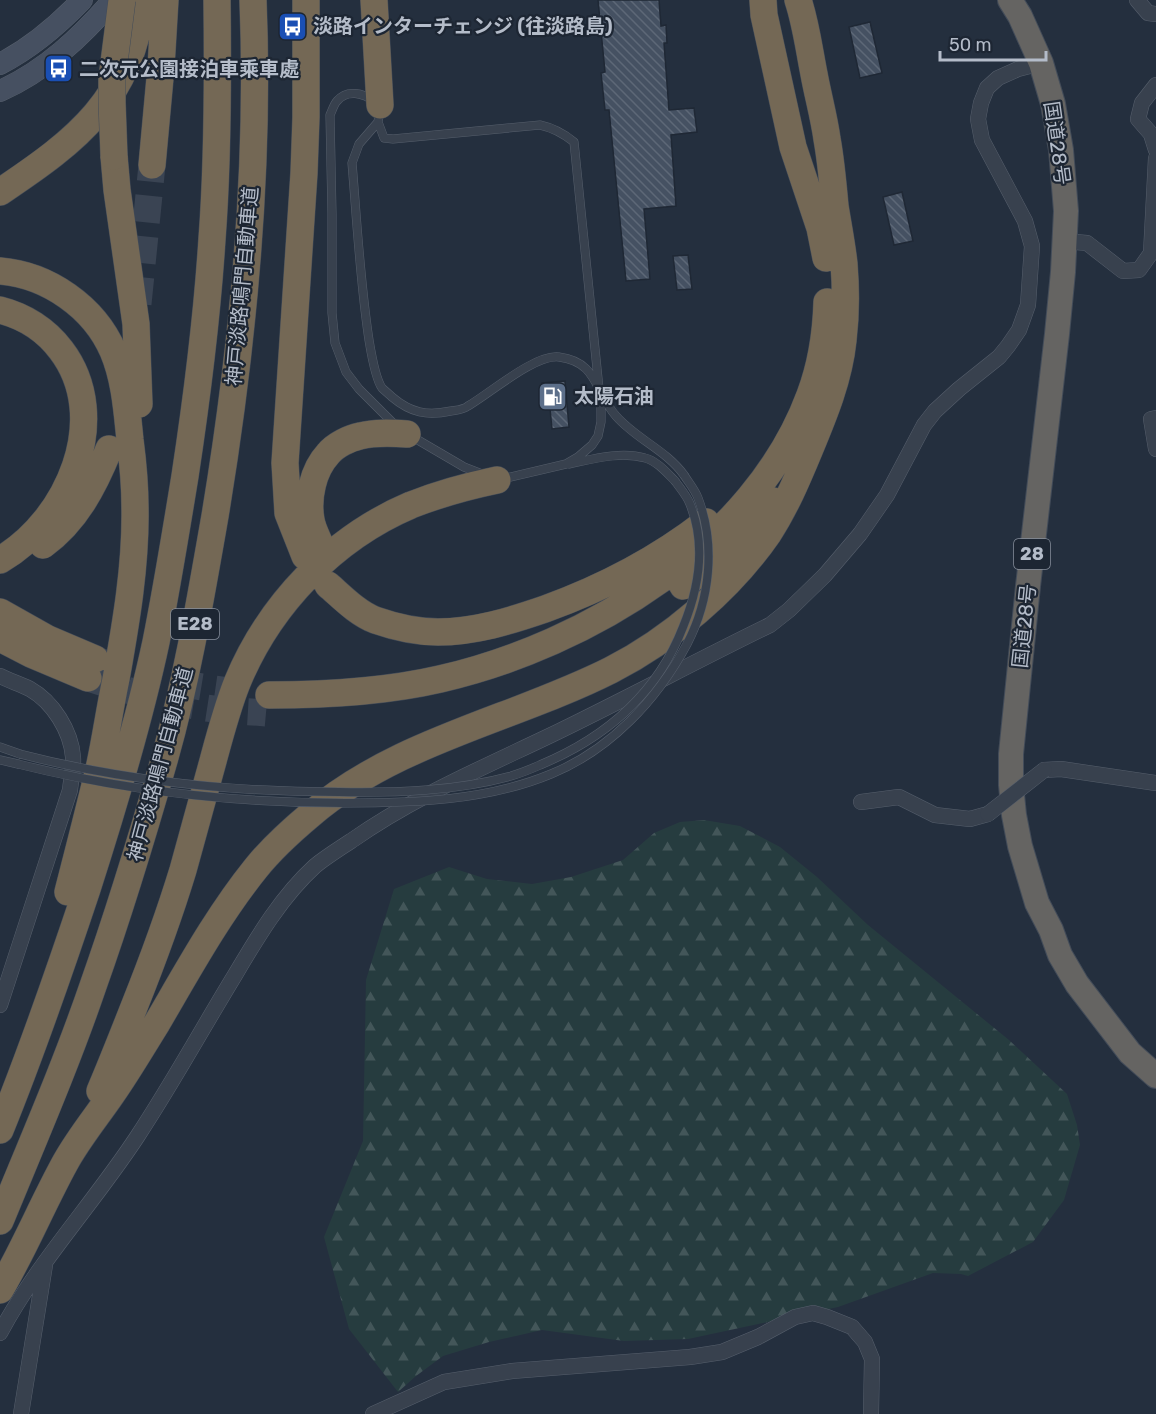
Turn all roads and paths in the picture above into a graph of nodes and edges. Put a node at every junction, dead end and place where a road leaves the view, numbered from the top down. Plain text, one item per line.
1 (82, 0) edge
2 (113, 0) edge
3 (123, 0) edge
4 (143, 0) edge
5 (165, 0) edge
6 (217, 0) edge
7 (253, 0) edge
8 (306, 0) edge
9 (374, 0) edge
10 (763, 0) edge
11 (798, 0) edge
12 (1010, 0) edge
13 (1137, 0) edge
14 (1156, 14) edge
15 (1041, 63) junction
16 (0, 64) edge
17 (1156, 85) edge
18 (0, 91) edge
19 (379, 113) junction
20 (1156, 150) edge
21 (1156, 158) edge
22 (152, 165) tunnel mouth
23 (0, 192) edge
24 (1065, 241) junction
25 (0, 271) edge
26 (0, 310) edge
27 (598, 386) junction
28 (1156, 418) edge
29 (407, 434) junction
30 (109, 449) dead end
31 (1156, 449) edge
32 (796, 451) junction
33 (566, 464) junction
34 (497, 480) junction
35 (135, 507) junction
36 (41, 538) junction
37 (0, 560) edge
38 (0, 567) edge
39 (333, 579) tunnel mouth
40 (0, 612) edge
41 (0, 638) edge
42 (0, 676) edge
43 (267, 704) tunnel mouth
44 (0, 747) edge
45 (0, 760) edge
46 (1156, 783) edge
47 (861, 802) dead end
48 (0, 1005) edge
49 (35, 1039) junction
50 (1156, 1076) edge
51 (0, 1130) edge
52 (67, 1159) junction
53 (0, 1221) edge
54 (46, 1262) junction
55 (0, 1290) edge
56 (0, 1333) edge
57 (21, 1414) edge
58 (373, 1414) edge
59 (871, 1414) edge

1 - 16 main road
2 - 18 main road
3 - 35 highway, bridge
4 - 23 highway
5 - 22 highway
6 - 49 highway, 神戸淡路鳴門自動車道 / E28
7 - 53 highway, 神戸淡路鳴門自動車道 / E28
8 - 29 highway
9 - 19 highway
10 - 32 highway
11 - 32 highway
12 - 15 highway, 国道28号 / 28
13 - 14 street
15 - 24 highway, 国道28号 / 28
15 - 54 street
17 - 20 street
19 - 27 lane
19 - 27 lane
19 - 29 lane
21 - 24 street
24 - 50 highway, 国道28号 / 28
25 - 35 highway
26 - 36 highway
27 - 33 lane
27 - 45 lane, bridge
28 - 31 street
29 - 34 lane
30 - 36 highway
32 - 39 highway
32 - 43 highway
32 - 52 highway
33 - 34 lane
33 - 44 lane, bridge
34 - 52 highway
35 - 49 highway
36 - 37 highway
36 - 38 highway
40 - 41 highway
42 - 48 street
46 - 47 street, bridge
49 - 51 highway, 神戸淡路鳴門自動車道 / E28
52 - 55 highway
54 - 56 street
54 - 57 street
58 - 59 street

